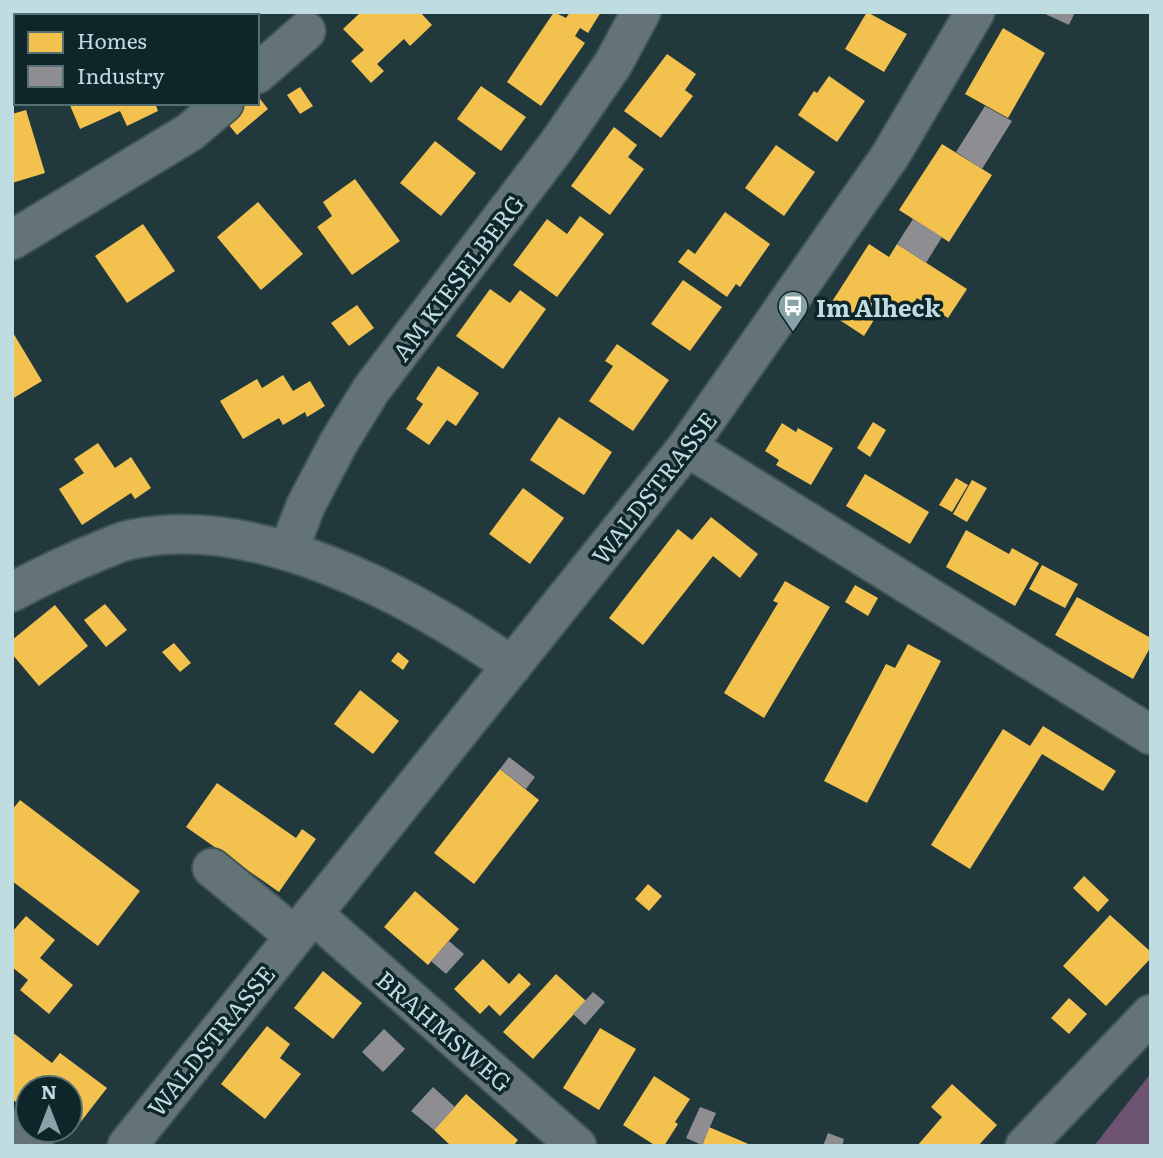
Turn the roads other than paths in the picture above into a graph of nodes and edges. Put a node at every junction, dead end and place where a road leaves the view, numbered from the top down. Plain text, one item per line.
1 (641, 12) edge
2 (975, 12) edge
3 (306, 30) dead end
4 (259, 72) edge
5 (222, 105) edge
6 (12, 240) edge
7 (687, 447) junction
8 (288, 551) junction
9 (12, 592) edge
10 (512, 666) junction
11 (1151, 735) edge
12 (212, 868) dead end
13 (304, 925) junction
14 (1151, 1014) edge
15 (12, 1129) edge
16 (34, 1146) edge
17 (127, 1146) edge
18 (576, 1146) edge
19 (1025, 1146) edge

1 - 8 street, AM KIESELBERG
2 - 7 street, WALDSTRASSE
3 - 4 street
5 - 6 street
7 - 10 street, WALDSTRASSE
7 - 11 street
8 - 9 street
8 - 10 street
10 - 13 street, WALDSTRASSE
12 - 13 street
13 - 17 street, WALDSTRASSE
13 - 18 street, BRAHMSWEG
14 - 19 street
15 - 16 street

